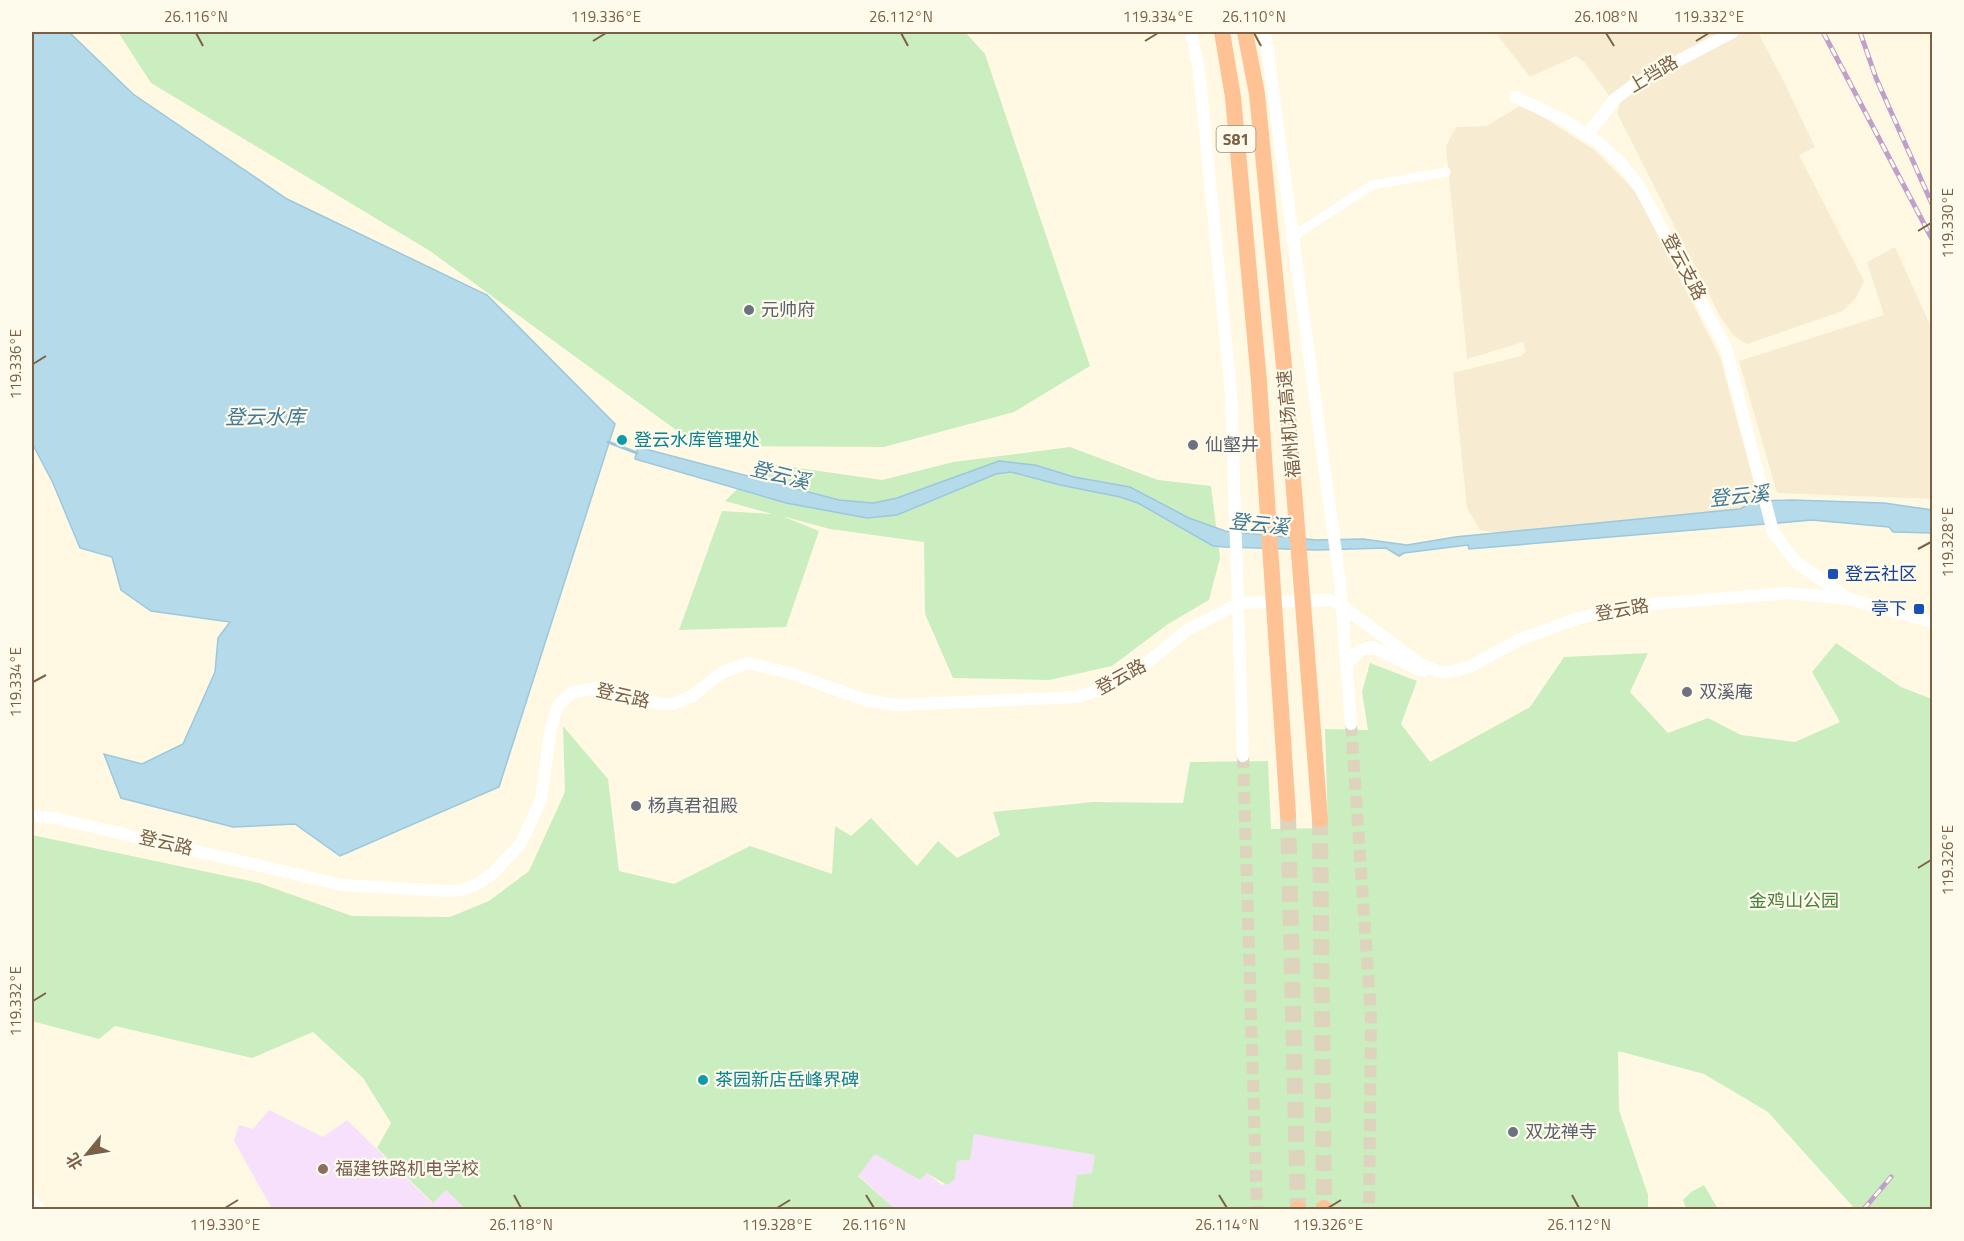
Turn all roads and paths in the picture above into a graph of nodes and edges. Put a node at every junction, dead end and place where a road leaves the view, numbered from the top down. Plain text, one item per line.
1 (1191, 32) edge
2 (1222, 32) edge
3 (1245, 32) edge
4 (1265, 32) edge
5 (1733, 32) edge
6 (1515, 97) dead end
7 (1587, 135) junction
8 (1446, 172) dead end
9 (1294, 235) junction
10 (1849, 599) junction
11 (1240, 603) junction
12 (1342, 606) junction
13 (1932, 622) edge
14 (1347, 664) junction
15 (1422, 670) junction
16 (1436, 673) junction
17 (1351, 724) tunnel mouth
18 (1243, 756) tunnel mouth
19 (1288, 814) tunnel mouth
20 (32, 816) edge
21 (1320, 819) tunnel mouth
22 (32, 1200) edge
23 (39, 1209) edge

1 - 11 street
2 - 19 highway, 福州机场高速 / S81
3 - 21 highway, 福州机场高速 / S81
4 - 9 street
5 - 7 street, 上垱路
6 - 7 street, 登云支路
7 - 10 street, 登云支路
8 - 9 street
9 - 12 street
10 - 13 street, 登云路
10 - 16 street, 登云路
11 - 12 street, 登云路
11 - 18 street
11 - 20 street, 登云路
12 - 14 street
12 - 15 street
12 - 16 street, 登云路
14 - 15 street
14 - 17 street
15 - 16 street
22 - 23 street

